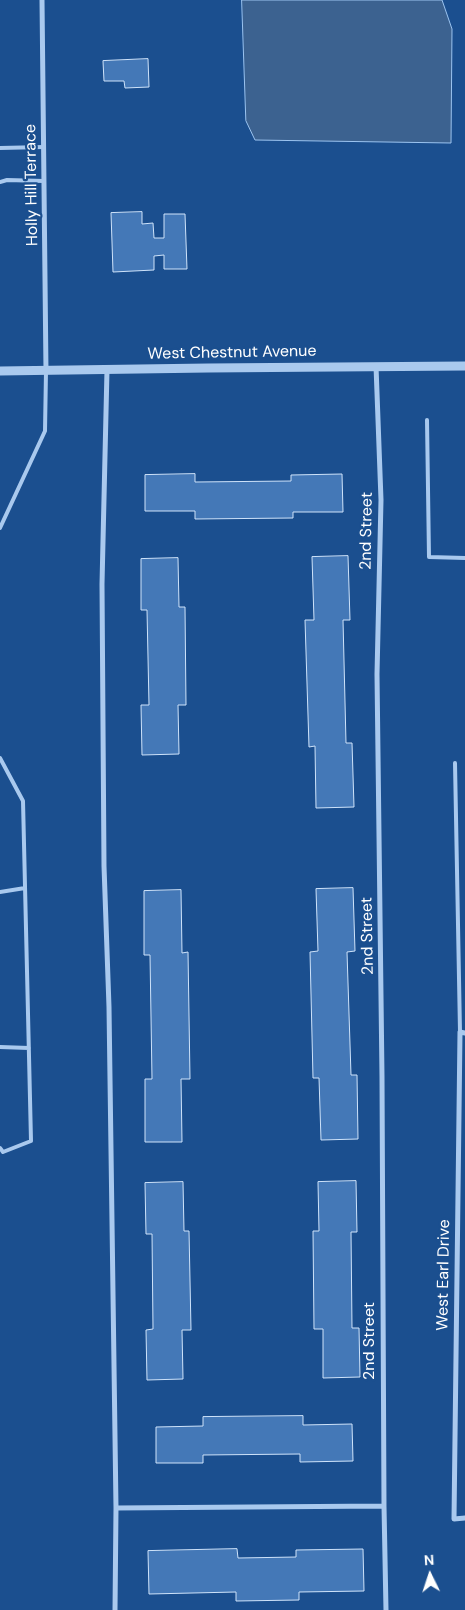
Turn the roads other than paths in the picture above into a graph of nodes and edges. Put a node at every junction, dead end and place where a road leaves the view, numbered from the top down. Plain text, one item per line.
1 (42, 0) edge
2 (44, 147) junction
3 (0, 148) edge
4 (44, 181) junction
5 (0, 182) edge
6 (376, 366) junction
7 (465, 366) edge
8 (107, 370) junction
9 (0, 371) edge
10 (46, 371) junction
11 (427, 420) dead end
12 (0, 528) edge
13 (465, 558) edge
14 (0, 758) edge
15 (456, 763) dead end
16 (25, 888) junction
17 (0, 892) edge
18 (462, 1033) edge
19 (0, 1047) edge
20 (29, 1048) junction
21 (0, 1148) edge
22 (384, 1506) junction
23 (116, 1508) junction
24 (465, 1518) edge
25 (115, 1610) edge
26 (386, 1610) edge

1 - 2 street, Holly Hill Terrace
2 - 3 lane
2 - 4 street, Holly Hill Terrace
4 - 5 lane
4 - 10 street, Holly Hill Terrace
6 - 7 street, West Chestnut Avenue
6 - 8 street, West Chestnut Avenue
6 - 22 street, 2nd Street
8 - 10 street, West Chestnut Avenue
8 - 23 street
9 - 10 street, West Chestnut Avenue
10 - 12 lane
11 - 13 lane
14 - 16 lane
15 - 18 lane
16 - 17 lane
16 - 20 lane
18 - 24 street, West Earl Drive
19 - 20 lane
20 - 21 lane
22 - 23 street
22 - 26 street, 2nd Street
23 - 25 street

